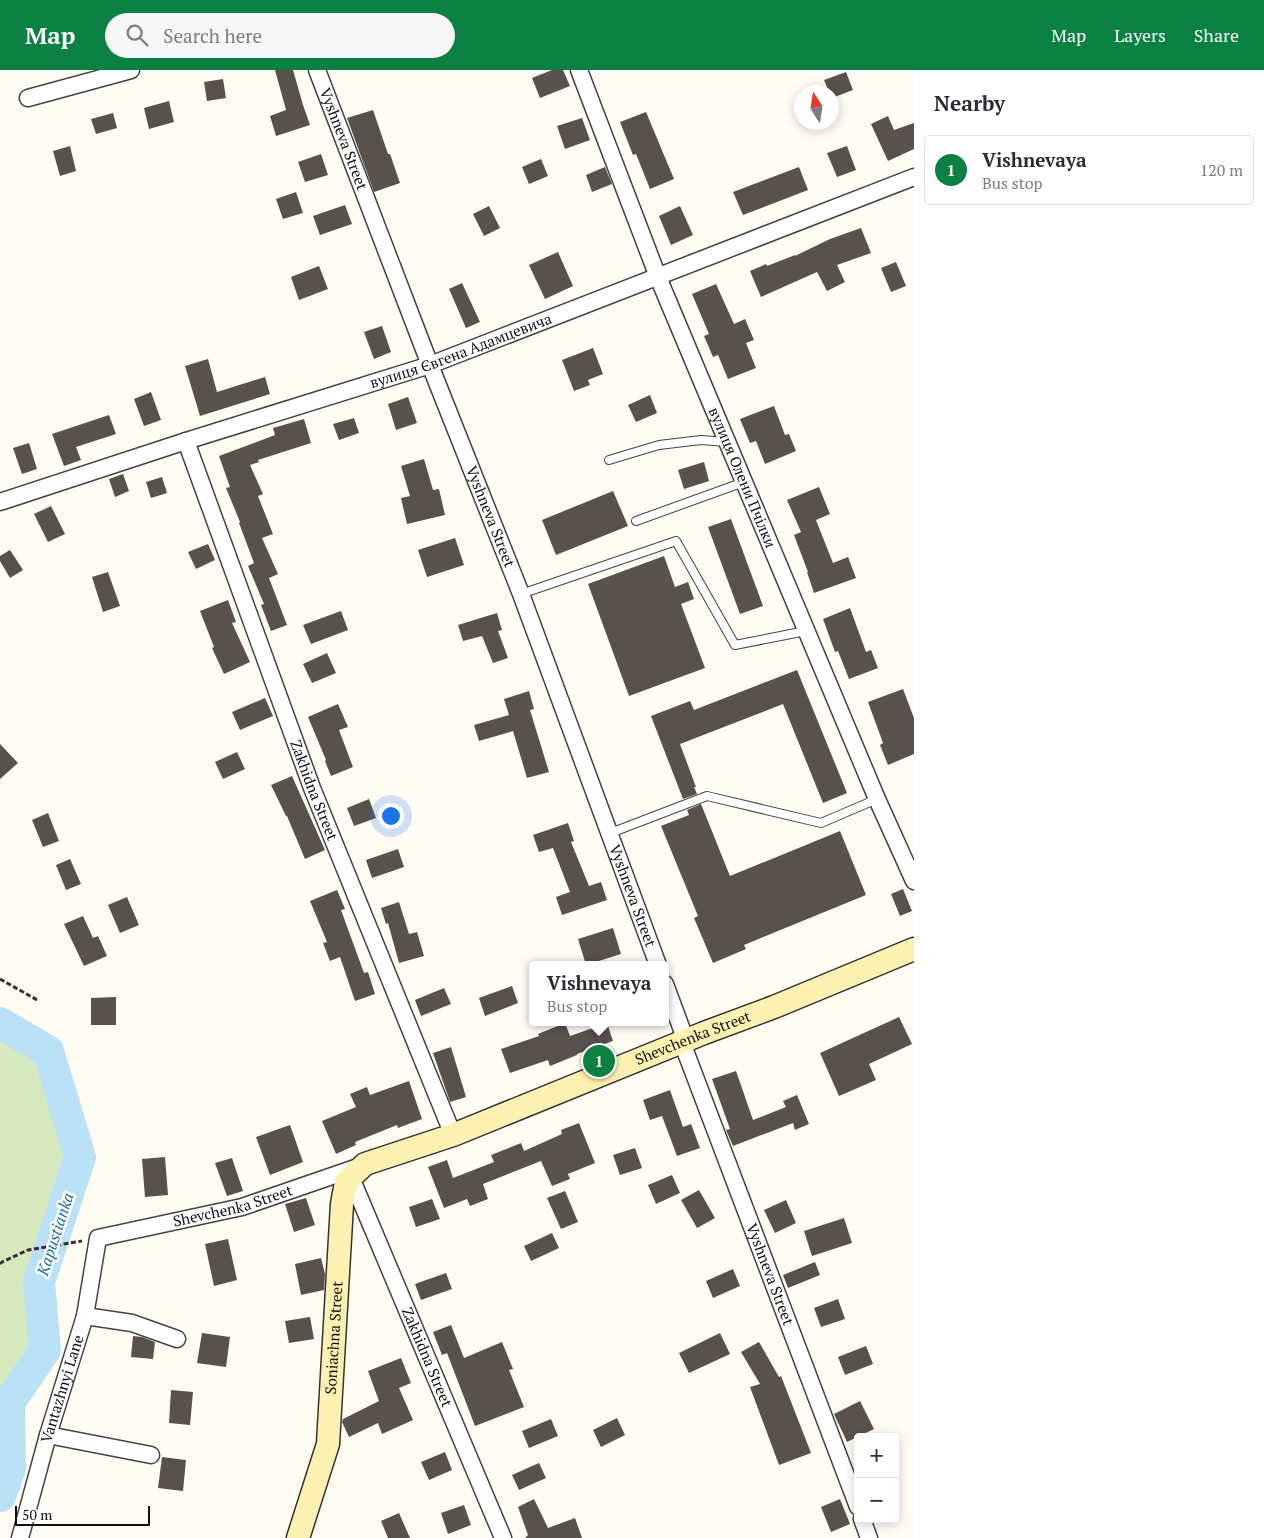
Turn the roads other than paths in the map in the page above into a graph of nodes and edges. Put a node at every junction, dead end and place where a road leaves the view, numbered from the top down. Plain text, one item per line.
1 (130, 70) edge
2 (317, 70) edge
3 (579, 70) edge
4 (28, 98) dead end
5 (914, 177) edge
6 (658, 277) junction
7 (430, 365) junction
8 (186, 441) junction
9 (727, 442) junction
10 (609, 460) dead end
11 (744, 482) junction
12 (0, 502) edge
13 (636, 521) dead end
14 (521, 594) junction
15 (806, 631) junction
16 (877, 800) junction
17 (611, 835) junction
18 (914, 880) edge
19 (914, 949) edge
20 (657, 961) edge
21 (669, 995) edge
22 (684, 1041) junction
23 (453, 1135) junction
24 (365, 1164) junction
25 (346, 1182) junction
26 (98, 1238) joint
27 (85, 1316) junction
28 (177, 1340) dead end
29 (48, 1435) junction
30 (151, 1455) dead end
31 (854, 1496) edge
32 (863, 1523) edge
33 (20, 1538) edge
34 (298, 1538) edge
35 (503, 1538) edge
36 (869, 1538) edge

1 - 4 street
2 - 7 street, Vyshneva Street
3 - 6 street, вулиця Олени Пчілки
5 - 6 street, вулиця Євгена Адамцевича
6 - 7 street, вулиця Євгена Адамцевича
6 - 9 street, вулиця Олени Пчілки
7 - 8 street, вулиця Євгена Адамцевича
7 - 14 street, Vyshneva Street
8 - 12 street, вулиця Євгена Адамцевича
8 - 23 street, Zakhidna Street
9 - 10 lane
9 - 11 street, вулиця Олени Пчілки
11 - 13 lane
11 - 15 street, вулиця Олени Пчілки
14 - 15 lane
14 - 17 street, Vyshneva Street
15 - 16 street, вулиця Олени Пчілки
16 - 17 lane
16 - 18 street, вулиця Олени Пчілки
17 - 20 street, Vyshneva Street
19 - 22 street, Shevchenka Street
21 - 22 street, Vyshneva Street
22 - 23 street, Shevchenka Street
22 - 31 street, Vyshneva Street
23 - 24 street, Shevchenka Street
24 - 25 street
24 - 26 street, Shevchenka Street
25 - 34 street, Soniachna Street
25 - 35 street, Zakhidna Street
26 - 27 street, Vantazhnyi Lane
27 - 28 street
27 - 29 street, Vantazhnyi Lane
29 - 30 street
29 - 33 street, Vantazhnyi Lane
32 - 36 street

